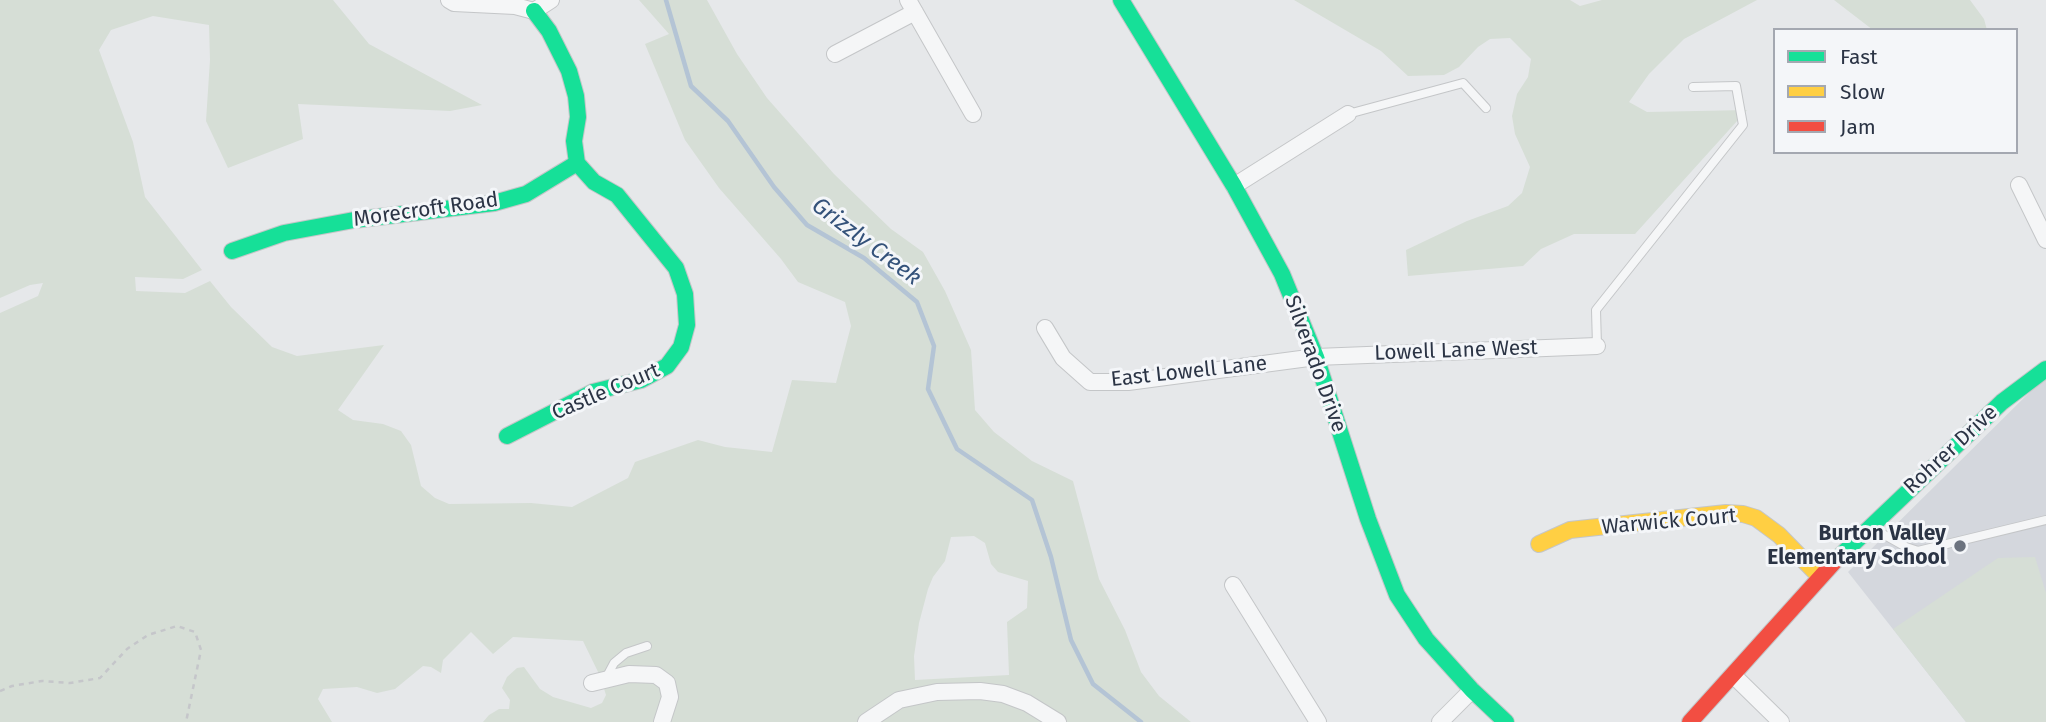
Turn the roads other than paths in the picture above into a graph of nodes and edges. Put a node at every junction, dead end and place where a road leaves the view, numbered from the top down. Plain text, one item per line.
1 (449, 0) edge
2 (551, 0) edge
3 (1121, 0) edge
4 (912, 6) edge
5 (534, 11) junction
6 (835, 54) dead end
7 (1693, 87) dead end
8 (1486, 108) dead end
9 (973, 114) dead end
10 (1348, 114) joint
11 (577, 163) junction
12 (2019, 185) dead end
13 (1234, 186) junction
14 (2046, 240) edge
15 (232, 251) dead end
16 (1045, 328) dead end
17 (1597, 346) joint
18 (1316, 357) junction
19 (2046, 369) edge
20 (508, 436) dead end
21 (2046, 520) edge
22 (1870, 526) junction
23 (1539, 544) dead end
24 (1820, 577) junction
25 (1233, 585) dead end
26 (647, 646) dead end
27 (1733, 675) junction
28 (599, 681) joint
29 (1472, 690) junction
30 (662, 722) edge
31 (866, 722) edge
32 (1058, 722) edge
33 (1318, 722) edge
34 (1440, 722) edge
35 (1506, 722) edge
36 (1690, 722) edge
37 (1781, 722) edge

1 - 5 street
2 - 5 street
3 - 13 street, Silverado Drive
4 - 6 street
4 - 9 street
5 - 11 street
7 - 17 lane
8 - 10 lane
10 - 13 street
11 - 15 street, Morecroft Road
11 - 20 street, Castle Court
12 - 14 street
13 - 18 street, Silverado Drive
16 - 18 street, East Lowell Lane
17 - 18 street, Lowell Lane West
18 - 29 street, Silverado Drive
19 - 22 street, Rohrer Drive
21 - 22 lane
22 - 24 street, Rohrer Drive
23 - 24 street, Warwick Court
24 - 27 street, Rohrer Drive
25 - 33 street
26 - 28 lane
27 - 36 street, Rohrer Drive
27 - 37 street
28 - 30 street
29 - 34 street
29 - 35 street, Silverado Drive
31 - 32 street

